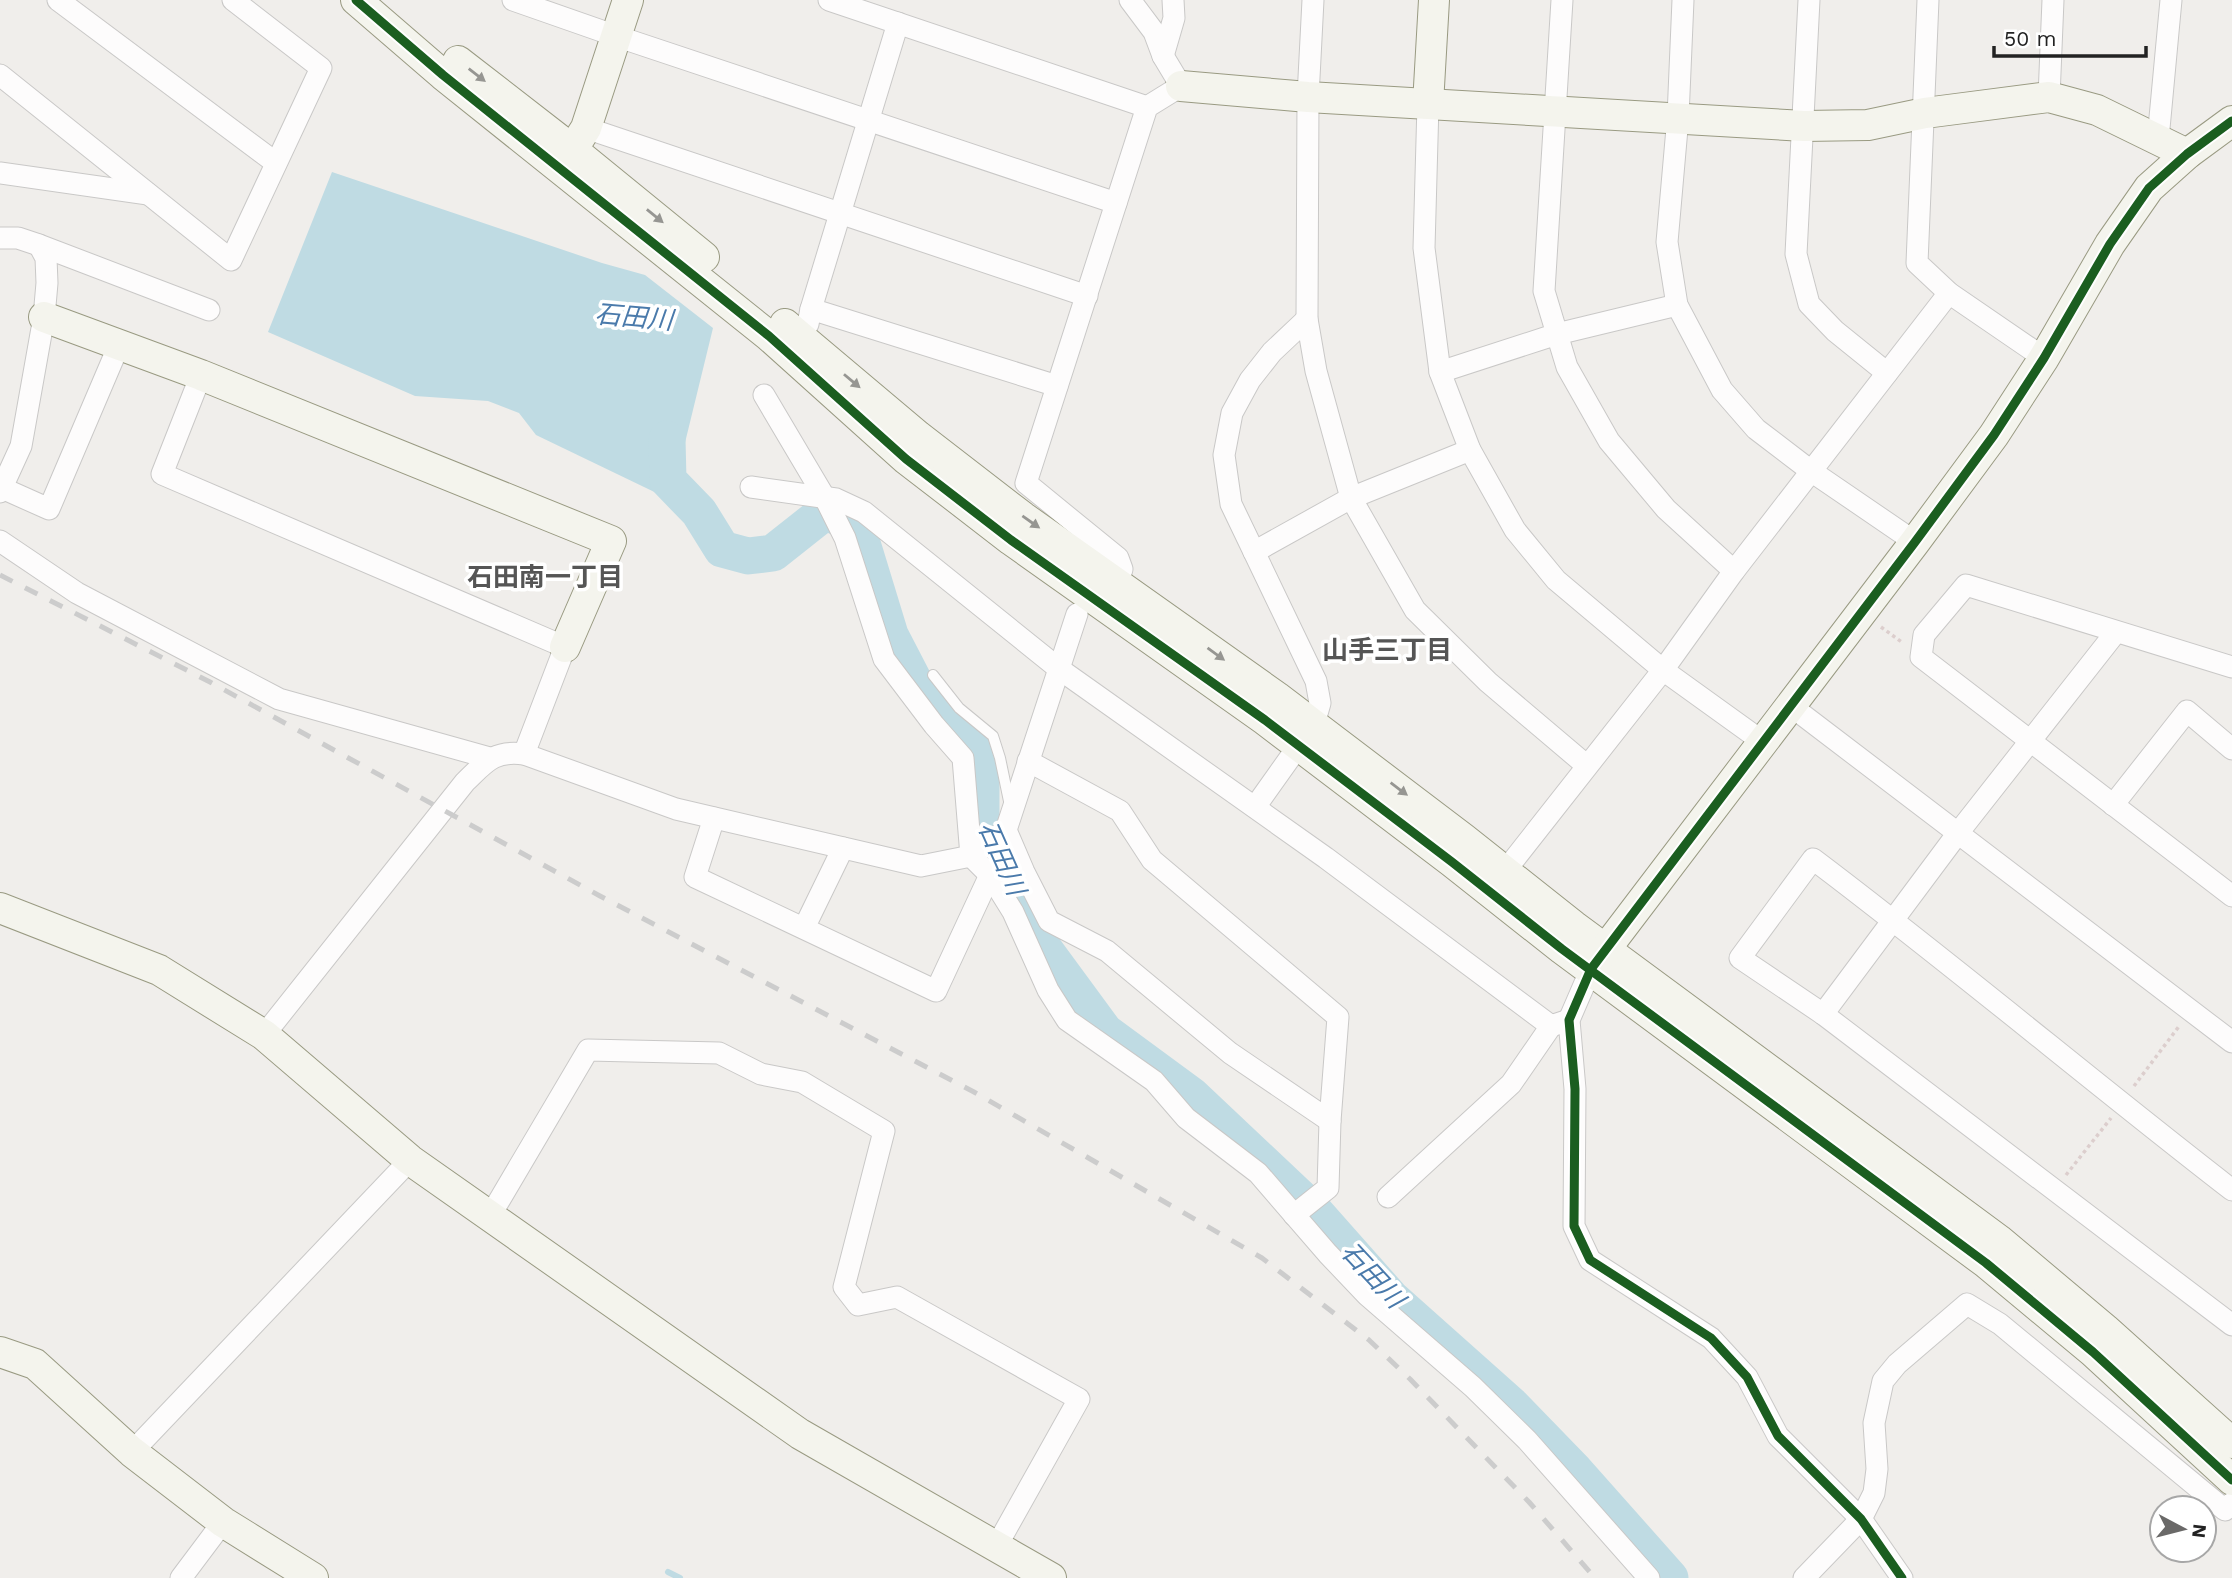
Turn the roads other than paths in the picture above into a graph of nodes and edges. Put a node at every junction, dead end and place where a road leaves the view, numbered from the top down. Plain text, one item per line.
1 (58, 0) edge
2 (233, 0) edge
3 (356, 0) edge
4 (387, 0) edge
5 (628, 0) edge
6 (829, 0) edge
7 (1130, 0) edge
8 (1173, 0) edge
9 (1313, 0) edge
10 (1434, 0) edge
11 (1562, 0) edge
12 (1683, 0) edge
13 (1809, 0) edge
14 (1928, 0) edge
15 (2053, 0) edge
16 (2171, 0) edge
17 (518, 1) edge
18 (898, 23) junction
19 (616, 36) junction
20 (1163, 55) junction
21 (0, 75) edge
22 (1181, 86) junction
23 (1308, 97) junction
24 (2049, 97) junction
25 (1428, 104) junction
26 (1147, 107) junction
27 (1556, 112) junction
28 (1924, 113) junction
29 (1678, 117) junction
30 (869, 120) junction
31 (2232, 121) edge
32 (1804, 126) junction
33 (2158, 139) junction
34 (573, 149) junction
35 (2187, 154) junction
36 (276, 163) junction
37 (0, 173) edge
38 (150, 194) junction
39 (1116, 203) junction
40 (841, 214) junction
41 (0, 237) edge
42 (39, 245) junction
43 (1949, 293) junction
44 (1087, 296) junction
45 (1677, 305) junction
46 (811, 309) junction
47 (209, 310) dead end
48 (44, 317) junction
49 (1307, 319) junction
50 (1557, 334) junction
51 (800, 337) junction
52 (119, 345) junction
53 (2044, 358) junction
54 (1440, 372) junction
55 (1887, 373) junction
56 (201, 375) junction
57 (1057, 387) junction
58 (764, 395) dead end
59 (1470, 450) junction
60 (1811, 471) junction
61 (751, 487) dead end
62 (1, 490) edge
63 (825, 498) junction
64 (1351, 498) junction
65 (0, 541) edge
66 (1915, 542) junction
67 (1254, 552) junction
68 (1734, 571) junction
69 (1118, 583) junction
70 (1077, 614) dead end
71 (2116, 632) junction
72 (565, 647) junction
73 (2232, 667) edge
74 (1058, 668) junction
75 (1663, 670) junction
76 (933, 675) dead end
77 (1791, 706) junction
78 (1306, 735) junction
79 (2030, 741) junction
80 (1763, 742) junction
81 (2232, 749) edge
82 (524, 754) junction
83 (490, 758) junction
84 (1028, 761) junction
85 (1586, 765) junction
86 (2113, 805) junction
87 (1255, 807) junction
88 (715, 818) junction
89 (1009, 822) junction
90 (1958, 834) junction
91 (843, 848) junction
92 (971, 856) junction
93 (1505, 871) junction
94 (990, 875) junction
95 (2232, 895) edge
96 (0, 908) edge
97 (1013, 912) junction
98 (1894, 919) junction
99 (1049, 921) junction
100 (804, 928) junction
101 (1598, 959) junction
102 (1823, 1014) junction
103 (1560, 1023) junction
104 (264, 1035) junction
105 (2232, 1042) edge
106 (1330, 1121) junction
107 (410, 1160) junction
108 (2232, 1190) edge
109 (1388, 1197) dead end
110 (1294, 1215) junction
111 (490, 1216) junction
112 (2232, 1325) edge
113 (0, 1352) edge
114 (2232, 1443) edge
115 (132, 1452) junction
116 (2232, 1480) edge
117 (2232, 1503) edge
118 (1861, 1519) junction
119 (223, 1522) junction
120 (996, 1546) junction
121 (181, 1578) edge
122 (313, 1578) edge
123 (1051, 1578) edge
124 (1649, 1578) edge
125 (1804, 1578) edge
126 (1902, 1578) edge

1 - 36 street
2 - 36 street
3 - 34 street
4 -> 34 street
5 - 19 street
6 - 18 street
7 - 20 street
8 - 20 street
9 - 23 street
10 - 25 street
11 - 27 street
12 - 29 street
13 - 32 street
14 - 28 street
15 - 24 street
16 - 33 street
17 - 19 street
18 - 26 street
18 - 30 street
19 - 30 street
19 - 34 street
20 - 22 street
21 - 38 street
22 - 23 street
22 - 26 street
23 - 25 street
23 - 49 street
24 - 28 street
24 - 33 street
25 - 27 street
25 - 54 street
26 - 39 street
27 - 29 street
27 - 50 street
28 - 32 street
28 - 43 street
29 - 32 street
29 - 45 street
30 - 39 street
30 - 40 street
31 - 35 street
32 - 55 street
33 - 35 street
34 - 40 street
34 -> 51 street
34 - 78 street
35 - 53 street
36 - 38 street
37 - 38 street
39 - 44 street
40 - 44 street
40 - 46 street
41 - 42 street
42 - 47 street
42 - 48 street
43 - 53 street
43 - 55 street
44 - 57 street
45 - 50 street
45 - 60 street
46 - 51 street
46 - 57 street
48 - 52 street
48 - 62 street
49 - 64 street
49 - 67 street
50 - 54 street
50 - 68 street
51 -> 69 street
52 - 56 street
52 - 62 street
53 - 66 street
54 - 59 street
55 - 60 street
56 - 72 street
56 - 72 street
57 - 69 street
58 - 63 street
59 - 64 street
59 - 75 street
60 - 66 street
60 - 68 street
61 - 63 street
63 - 74 street
63 - 92 street
64 - 67 street
64 - 85 street
65 - 83 street
66 - 77 street
67 - 78 street
68 - 75 street
69 -> 78 street
70 - 74 street
71 - 73 street
71 - 79 street
71 - 79 street
72 - 82 street
74 - 84 street
74 - 87 street
75 - 80 street
75 - 85 street
76 - 89 lane
77 - 80 street
77 - 90 street
78 - 87 street
78 -> 93 street
78 - 101 street
79 - 86 street
79 - 90 street
80 - 101 street
81 - 86 street
82 - 83 street
82 - 88 street
83 - 104 street
84 - 89 street
84 - 106 street
85 - 93 street
86 - 95 street
87 - 103 street
88 - 91 street
88 - 100 street
89 - 92 street
89 - 99 street
90 - 98 street
90 - 105 street
91 - 92 street
91 - 100 street
92 - 94 street
93 - 101 street
94 - 97 street
94 - 100 street
96 - 104 street
97 - 99 street
97 - 110 street
98 - 102 street
98 - 102 street
98 - 108 street
99 - 106 street
101 - 103 street
101 - 114 street
101 - 116 street
102 - 112 street
103 - 109 street
103 - 118 street
104 - 107 street
106 - 110 street
107 - 111 street
107 - 115 street
110 - 124 street
111 - 120 street
111 - 120 street
113 - 115 street
115 - 119 street
117 - 118 street
118 - 125 street
118 - 126 street
119 - 121 street
119 - 122 street
120 - 123 street

